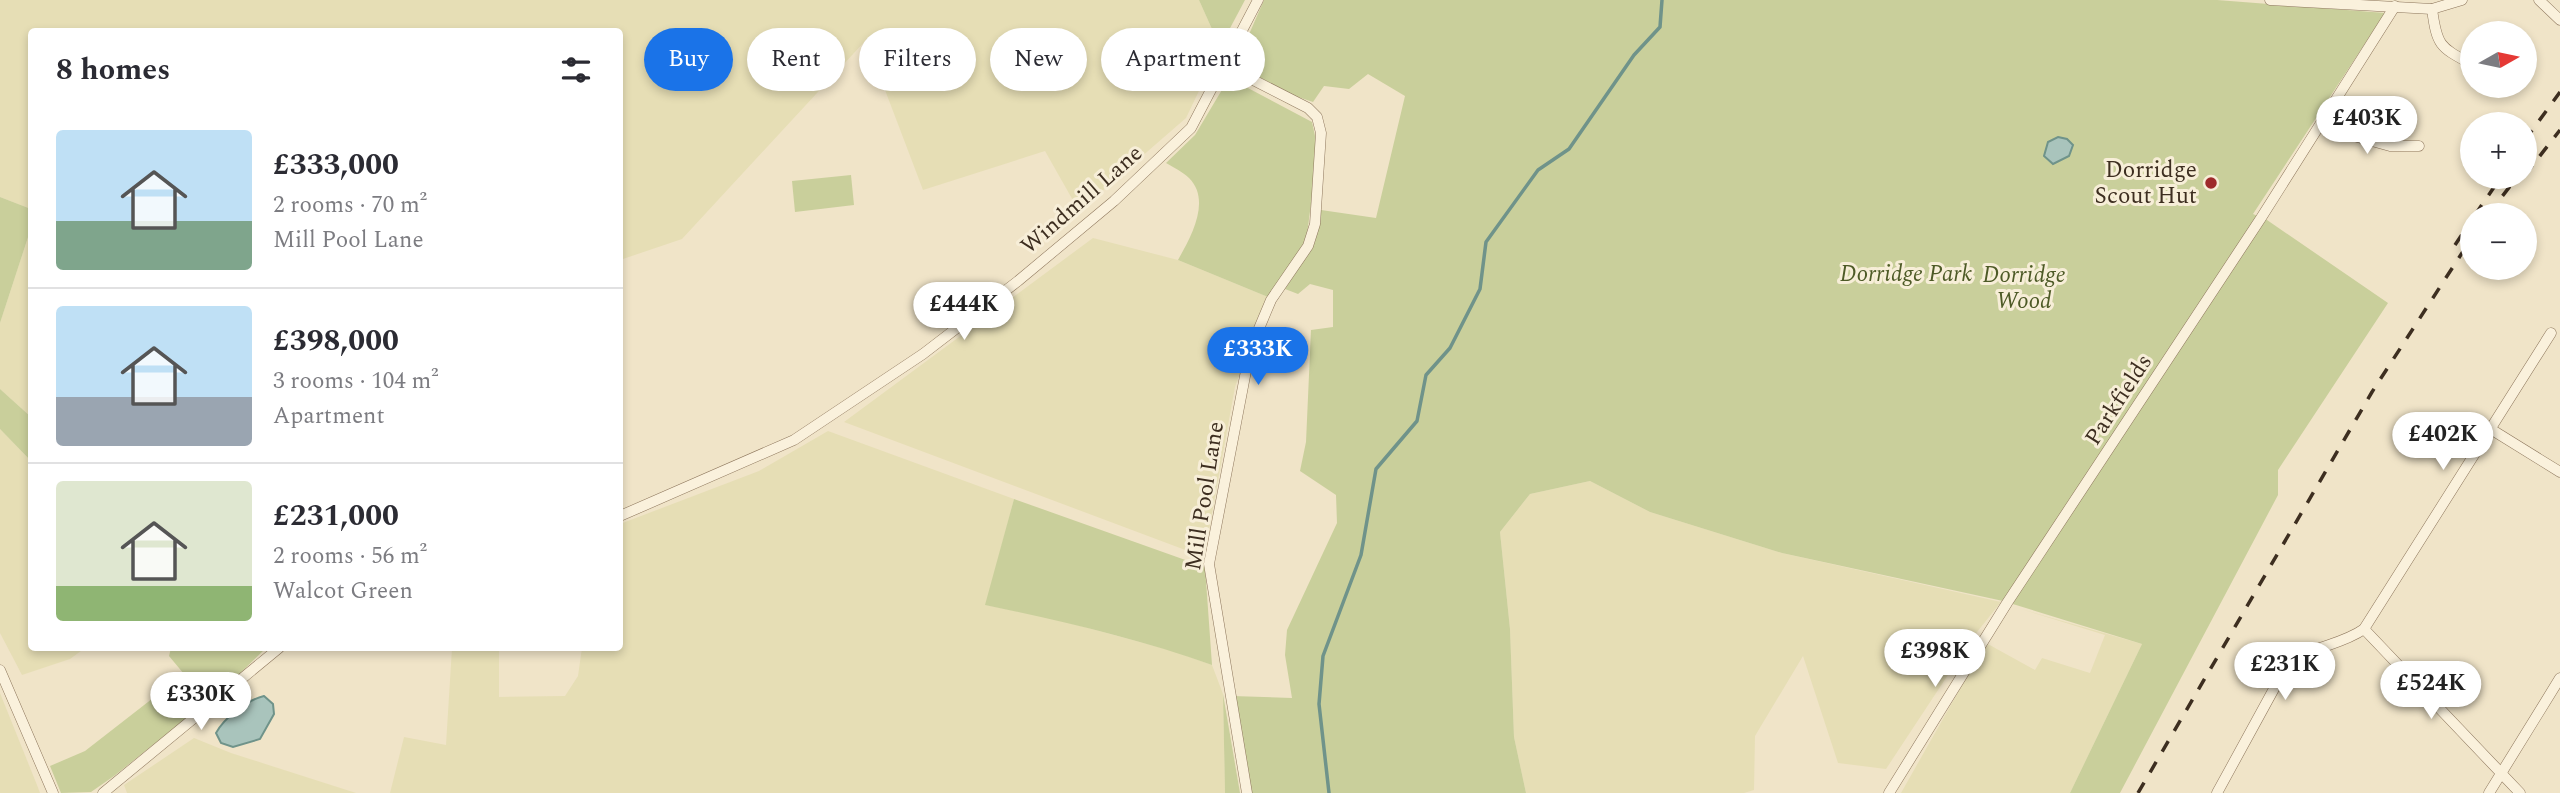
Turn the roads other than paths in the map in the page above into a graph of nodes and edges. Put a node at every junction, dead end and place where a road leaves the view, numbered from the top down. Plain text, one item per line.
1 (1258, 0) edge
2 (2270, 0) edge
3 (2462, 0) edge
4 (2539, 0) edge
5 (2395, 6) junction
6 (2432, 9) junction
7 (2558, 24) edge
8 (1244, 28) edge
9 (2460, 58) edge
10 (1265, 86) edge
11 (1212, 91) edge
12 (2320, 127) junction
13 (2419, 146) dead end
14 (2551, 333) dead end
15 (2489, 428) junction
16 (2560, 472) edge
17 (623, 515) edge
18 (2364, 629) junction
19 (275, 651) edge
20 (0, 670) edge
21 (2560, 678) edge
22 (2500, 773) junction
23 (53, 793) edge
24 (103, 793) edge
25 (1247, 793) edge
26 (1889, 793) edge
27 (2217, 793) edge
28 (2489, 793) edge
29 (2520, 793) edge

1 - 8 street, Windmill Lane
2 - 5 street
3 - 6 street
4 - 7 street
5 - 6 street
5 - 12 street, Parkfields
6 - 9 street
10 - 25 street, Mill Pool Lane
11 - 17 street, Windmill Lane
12 - 13 street
12 - 26 street, Parkfields
14 - 15 street
15 - 16 street
15 - 18 street
18 - 22 street
18 - 27 street
19 - 24 street
20 - 23 street
21 - 22 street
22 - 28 street
22 - 29 street

